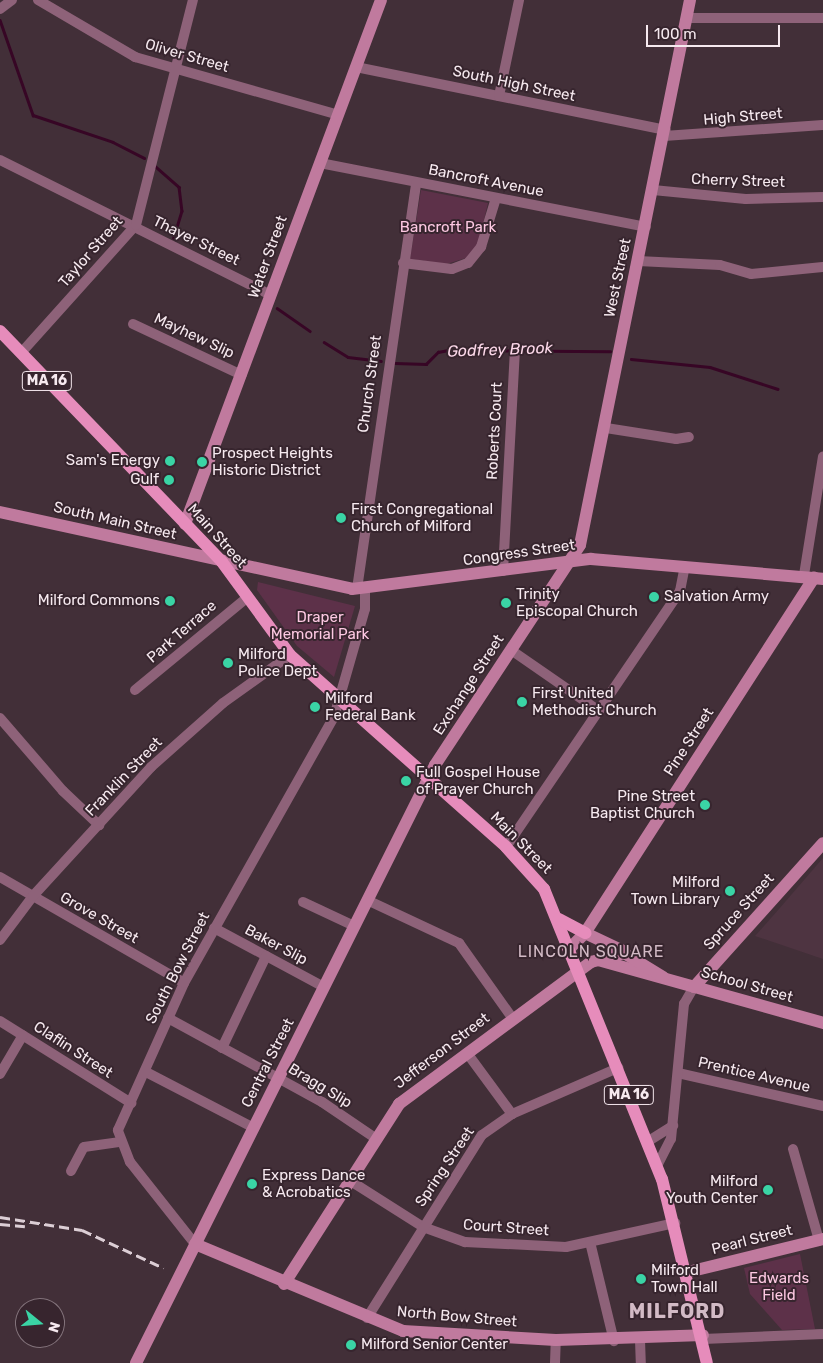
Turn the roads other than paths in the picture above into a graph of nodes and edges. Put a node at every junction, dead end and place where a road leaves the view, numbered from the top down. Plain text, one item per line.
1 (12, 0) edge
2 (38, 0) edge
3 (192, 0) edge
4 (381, 0) edge
5 (519, 0) edge
6 (690, 0) edge
7 (0, 9) edge
8 (686, 18) junction
9 (823, 18) edge
10 (356, 67) junction
11 (174, 68) junction
12 (499, 96) junction
13 (338, 115) junction
14 (823, 125) edge
15 (665, 133) junction
16 (0, 160) edge
17 (320, 163) junction
18 (416, 182) junction
19 (653, 190) junction
20 (823, 197) edge
21 (496, 198) junction
22 (134, 227) junction
23 (646, 227) junction
24 (638, 261) junction
25 (403, 264) junction
26 (823, 267) edge
27 (271, 296) junction
28 (133, 324) dead end
29 (0, 331) edge
30 (515, 352) dead end
31 (21, 353) junction
32 (242, 375) junction
33 (606, 428) junction
34 (689, 437) dead end
35 (823, 457) edge
36 (2, 514) edge
37 (185, 524) junction
38 (571, 560) junction
39 (222, 562) junction
40 (685, 566) junction
41 (504, 571) junction
42 (814, 577) edge
43 (361, 589) junction
44 (248, 597) junction
45 (512, 650) junction
46 (290, 655) junction
47 (135, 690) dead end
48 (339, 700) junction
49 (600, 710) junction
50 (0, 718) edge
51 (428, 778) junction
52 (99, 825) junction
53 (823, 843) edge
54 (506, 847) junction
55 (0, 877) edge
56 (33, 896) junction
57 (367, 900) junction
58 (303, 902) dead end
59 (558, 918) junction
60 (354, 926) junction
61 (214, 928) junction
62 (585, 933) junction
63 (0, 940) edge
64 (570, 948) junction
65 (630, 955) junction
66 (266, 956) junction
67 (598, 960) junction
68 (579, 968) junction
69 (663, 977) junction
70 (184, 983) junction
71 (324, 987) junction
72 (694, 987) junction
73 (168, 1018) junction
74 (513, 1019) junction
75 (0, 1021) edge
76 (823, 1023) edge
77 (23, 1035) junction
78 (222, 1048) junction
79 (467, 1053) junction
80 (618, 1068) junction
81 (146, 1072) junction
82 (678, 1073) junction
83 (0, 1074) edge
84 (278, 1078) junction
85 (131, 1103) junction
86 (823, 1106) edge
87 (512, 1114) junction
88 (673, 1125) junction
89 (254, 1128) junction
90 (376, 1138) junction
91 (119, 1142) junction
92 (647, 1142) junction
93 (793, 1149) dead end
94 (657, 1166) junction
95 (71, 1171) dead end
96 (349, 1180) junction
97 (675, 1223) junction
98 (423, 1226) junction
99 (821, 1240) edge
100 (590, 1242) junction
101 (195, 1244) junction
102 (688, 1272) junction
103 (284, 1284) junction
104 (367, 1318) junction
105 (823, 1334) edge
106 (703, 1337) junction
107 (556, 1340) junction
108 (640, 1340) junction
109 (614, 1341) junction
110 (136, 1363) edge
111 (554, 1363) edge
112 (640, 1363) edge
113 (707, 1363) edge

1 - 7 street
2 - 11 street, Oliver Street
3 - 11 street, Taylor Street
4 - 10 street, Water Street
5 - 12 street
6 - 8 street, West Street
8 - 9 street
8 - 15 street, West Street
10 - 12 street, South High Street
10 - 13 street, Water Street
11 - 13 street, Oliver Street
11 - 22 street, Taylor Street
12 - 15 street, South High Street
13 - 17 street, Water Street
14 - 15 street, High Street
15 - 19 street, West Street
16 - 22 street, Thayer Street
17 - 18 street, Bancroft Avenue
17 - 27 street, Water Street
18 - 21 street, Bancroft Avenue
18 - 25 street, Church Street
19 - 20 street, Cherry Street
19 - 23 street, West Street
21 - 23 street, Bancroft Avenue
21 - 25 street
22 - 27 street, Thayer Street
22 - 31 street, Taylor Street
23 - 24 street, West Street
24 - 26 street
24 - 33 street, West Street
25 - 43 street, Church Street
27 - 32 street, Water Street
28 - 32 street, Mayhew Slip
29 - 31 main road, Main Street / MA 16
30 - 41 street, Roberts Court
31 - 37 main road, Main Street / MA 16
32 - 37 street, Water Street
33 - 34 street
33 - 38 street, West Street
35 - 42 street
36 - 39 street, South Main Street
37 - 39 main road, Main Street / MA 16
38 - 40 street, Congress Street
38 - 41 street, Congress Street
38 - 45 street, Exchange Street
39 - 43 street, Congress Street
39 - 44 main road, Main Street / MA 16
40 - 42 street, Congress Street
40 - 49 street
41 - 43 street, Congress Street
42 - 62 street, Pine Street
43 - 48 street, Church Street
44 - 46 main road, Main Street / MA 16
44 - 47 street, Park Terrace
45 - 49 street
45 - 51 street, Exchange Street
46 - 48 main road, Main Street / MA 16
46 - 52 street, Franklin Street
48 - 51 main road, Main Street / MA 16
48 - 61 street, South Bow Street
49 - 54 street
50 - 52 street
51 - 54 main road, Main Street / MA 16
51 - 57 street, Central Street
52 - 56 street, Franklin Street
53 - 72 street, Spruce Street
54 - 59 main road, Main Street / MA 16
55 - 56 street, Grove Street
56 - 63 street, Franklin Street
56 - 70 street, Grove Street
57 - 60 street, Central Street
57 - 74 street
58 - 60 street
59 - 62 main road
59 - 64 main road, Main Street / MA 16
60 - 71 street, Central Street
61 - 66 street, Baker Slip
61 - 70 street, South Bow Street
62 - 64 street, Pine Street
62 - 65 street, School Street
64 - 68 main road, Main Street / MA 16
65 - 67 street
65 - 69 street, School Street
66 - 71 street, Baker Slip
66 - 78 street
67 - 68 street
67 - 69 street, School Street
68 - 74 street, Jefferson Street
68 - 80 main road, Main Street / MA 16
69 - 72 street, School Street
70 - 73 street, South Bow Street
71 - 84 street, Central Street
72 - 76 street, School Street
72 - 82 street, Spruce Street
73 - 78 street, Bragg Slip
73 - 81 street, South Bow Street
74 - 79 street, Jefferson Street
75 - 77 street, Claflin Street
77 - 83 street
77 - 85 street, Claflin Street
78 - 84 street, Bragg Slip
79 - 87 street
79 - 90 street, Jefferson Street
80 - 87 street, Spring Street
80 - 92 main road, Main Street / MA 16
81 - 85 street, South Bow Street
81 - 89 street
82 - 86 street, Prentice Avenue
82 - 88 street, Spruce Street
84 - 89 street, Central Street
84 - 90 street, Bragg Slip
85 - 91 street, South Bow Street
87 - 98 street, Spring Street
88 - 92 street
88 - 94 street, Spruce Street
89 - 101 street, Central Street
90 - 96 street, Jefferson Street
91 - 95 street
91 - 101 street
92 - 94 main road, Main Street / MA 16
93 - 99 street
94 - 97 main road, Main Street / MA 16
96 - 98 street, Court Street
96 - 103 street, Jefferson Street
97 - 100 street, Court Street
97 - 102 main road, Main Street / MA 16
98 - 100 street, Court Street
98 - 104 street, Spring Street
99 - 102 street, Pearl Street
100 - 109 street
101 - 103 street, North Bow Street
101 - 110 street, Central Street
102 - 106 main road, Main Street / MA 16
103 - 104 street, North Bow Street
104 - 107 street, North Bow Street
105 - 106 street
106 - 108 street, North Bow Street
106 - 113 main road, Main Street / MA 16
107 - 109 street, North Bow Street
107 - 111 street
108 - 109 street, North Bow Street
108 - 112 street

